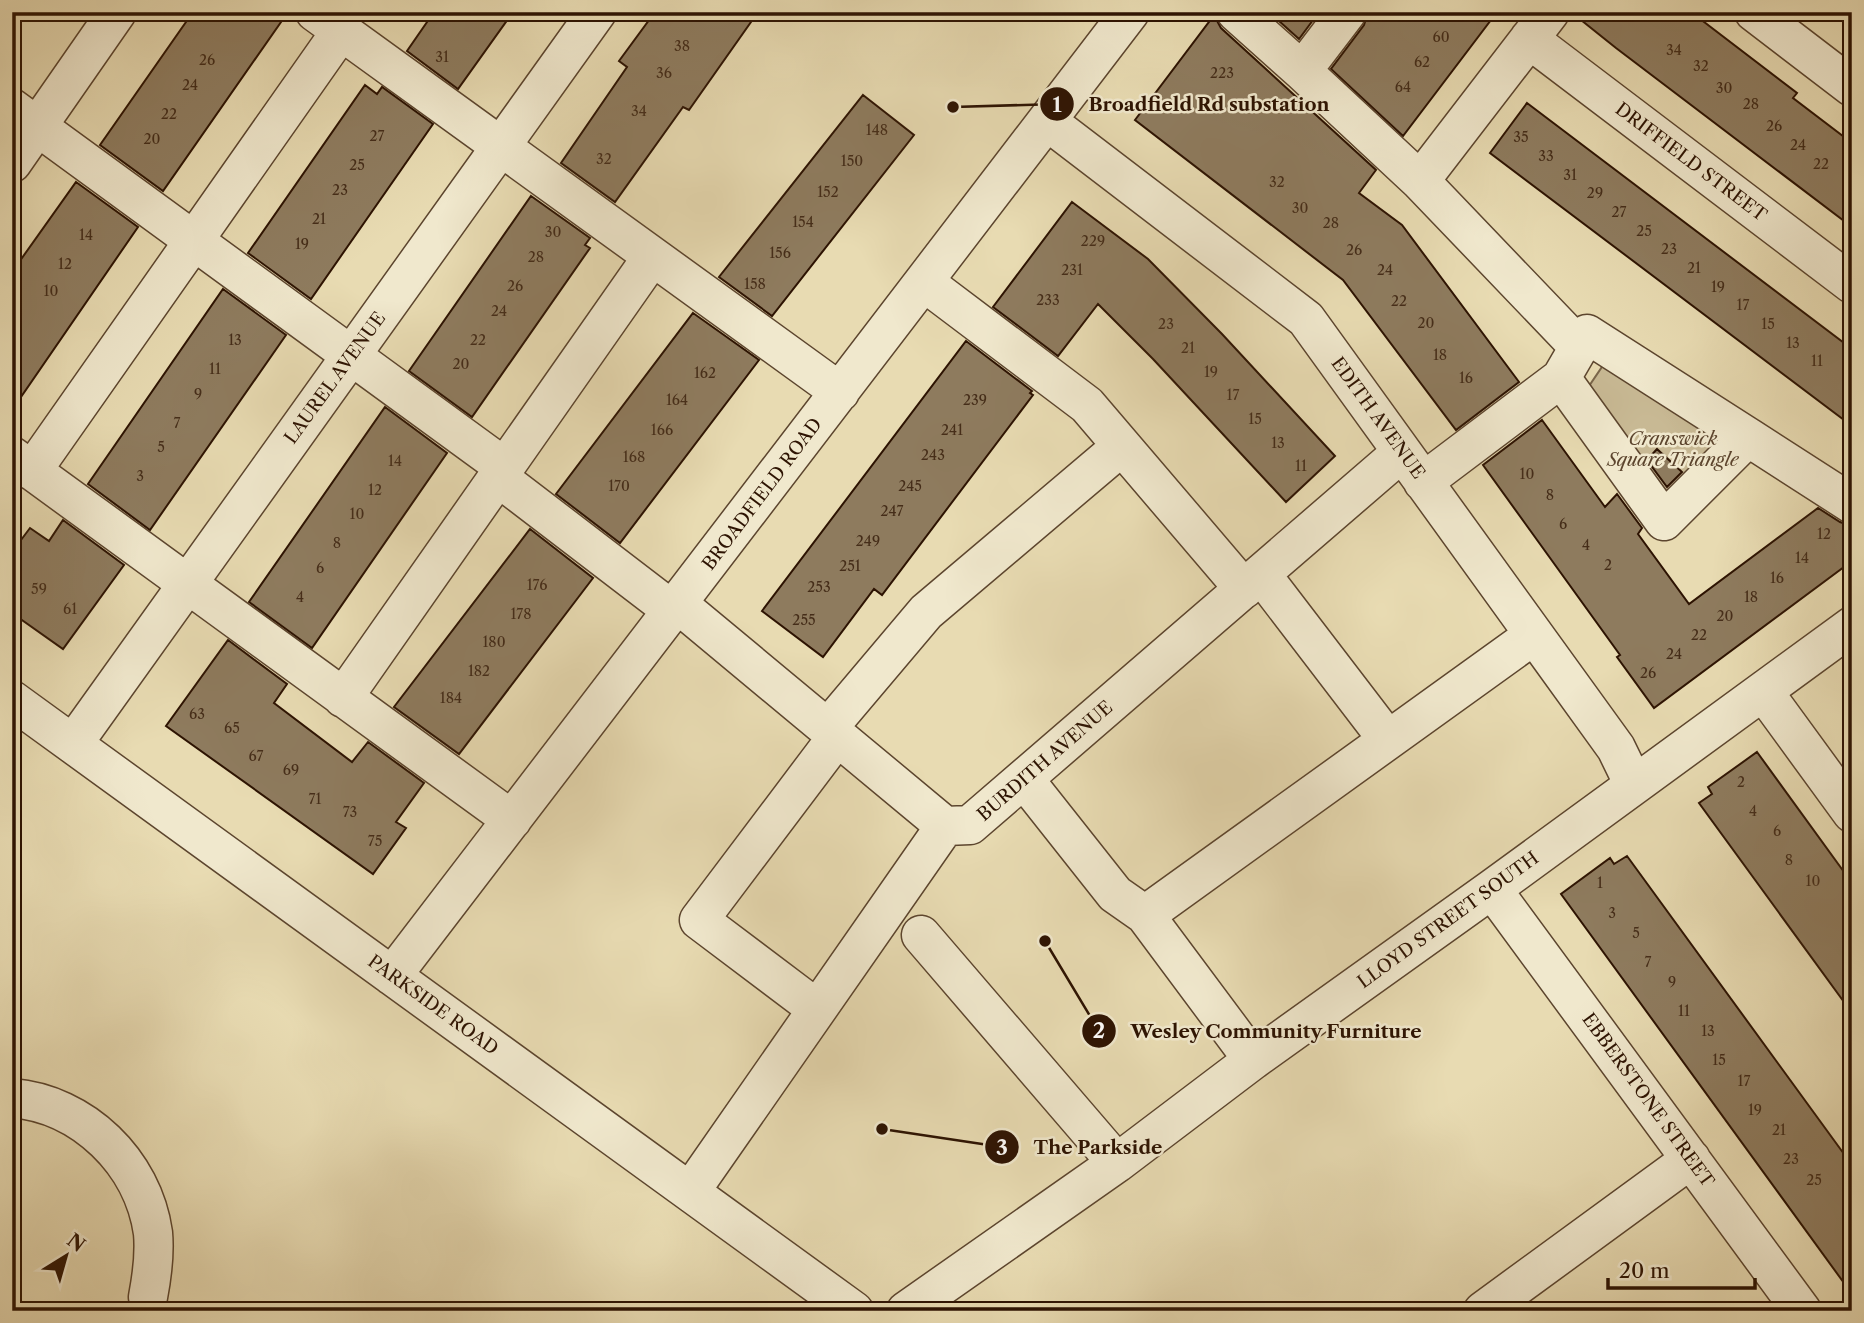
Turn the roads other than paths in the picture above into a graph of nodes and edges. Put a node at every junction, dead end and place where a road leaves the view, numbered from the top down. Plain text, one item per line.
1 (117, 12) edge
2 (597, 12) edge
3 (1130, 12) edge
4 (1236, 12) edge
5 (1347, 12) edge
6 (1754, 12) edge
7 (328, 22) edge
8 (1540, 26) edge
9 (1303, 71) junction
10 (1852, 87) edge
11 (25, 117) edge
12 (1047, 121) junction
13 (501, 146) junction
14 (12, 163) edge
15 (1420, 181) junction
16 (194, 240) junction
17 (652, 257) junction
18 (924, 282) junction
19 (1852, 284) edge
20 (351, 355) junction
21 (1570, 363) junction
22 (840, 392) junction
23 (1748, 437) junction
24 (1122, 446) junction
25 (22, 464) edge
26 (1413, 467) junction
27 (501, 472) junction
28 (1852, 504) edge
29 (1253, 581) junction
30 (188, 584) junction
31 (675, 607) junction
32 (1852, 626) edge
33 (1534, 635) junction
34 (1763, 691) junction
35 (343, 698) junction
36 (12, 700) edge
37 (833, 733) junction
38 (1388, 740) junction
39 (73, 744) junction
40 (1024, 779) junction
41 (1634, 785) junction
42 (1852, 813) edge
43 (512, 820) junction
44 (946, 826) junction
45 (1492, 889) junction
46 (1145, 915) junction
47 (921, 935) dead end
48 (392, 976) junction
49 (817, 1009) junction
50 (1253, 1060) junction
51 (12, 1098) edge
52 (1691, 1159) junction
53 (1117, 1163) junction
54 (690, 1192) junction
55 (148, 1297) dead end
56 (853, 1311) edge
57 (906, 1311) edge
58 (1483, 1311) edge
59 (1802, 1311) edge

1 - 11 street
2 - 13 street, LAUREL AVENUE
3 - 12 street, BROADFIELD ROAD
4 - 9 street
5 - 9 street
6 - 10 street
7 - 13 street
7 - 16 street
8 - 15 street
8 - 19 street, DRIFFIELD STREET
9 - 15 street
11 - 14 street
11 - 16 street
12 - 18 street, BROADFIELD ROAD
12 - 26 street, EDITH AVENUE
13 - 17 street
13 - 20 street, LAUREL AVENUE
15 - 21 street
16 - 20 street
16 - 25 street
17 - 22 street
17 - 27 street
18 - 22 street, BROADFIELD ROAD
18 - 24 street
20 - 27 street
20 - 30 street, LAUREL AVENUE
21 - 23 street
21 - 23 street
21 - 26 street, BURDITH AVENUE
22 - 31 street, BROADFIELD ROAD
23 - 28 street
24 - 29 street
24 - 37 street
25 - 30 street
26 - 29 street, BURDITH AVENUE
26 - 33 street, EDITH AVENUE
27 - 31 street
27 - 35 street
29 - 38 street
29 - 40 street, BURDITH AVENUE
30 - 35 street
30 - 39 street, LAUREL AVENUE
31 - 37 street
31 - 43 street, BROADFIELD ROAD
32 - 34 street, LLOYD STREET SOUTH
33 - 38 street
33 - 41 street, EDITH AVENUE
34 - 41 street, LLOYD STREET SOUTH
34 - 42 street
35 - 43 street
36 - 39 street, PARKSIDE ROAD
37 - 44 street
37 - 49 street
38 - 46 street
39 - 48 street, PARKSIDE ROAD
40 - 44 street, BURDITH AVENUE
40 - 46 street
41 - 45 street, LLOYD STREET SOUTH
43 - 48 street, BROADFIELD ROAD
44 - 49 street
45 - 50 street, LLOYD STREET SOUTH
45 - 52 street, EBBERSTONE STREET
46 - 50 street
47 - 53 street
48 - 54 street, PARKSIDE ROAD
49 - 54 street
50 - 53 street, LLOYD STREET SOUTH
51 - 55 street
52 - 58 street
52 - 59 street, EBBERSTONE STREET
53 - 57 street, LLOYD STREET SOUTH
54 - 56 street, PARKSIDE ROAD

